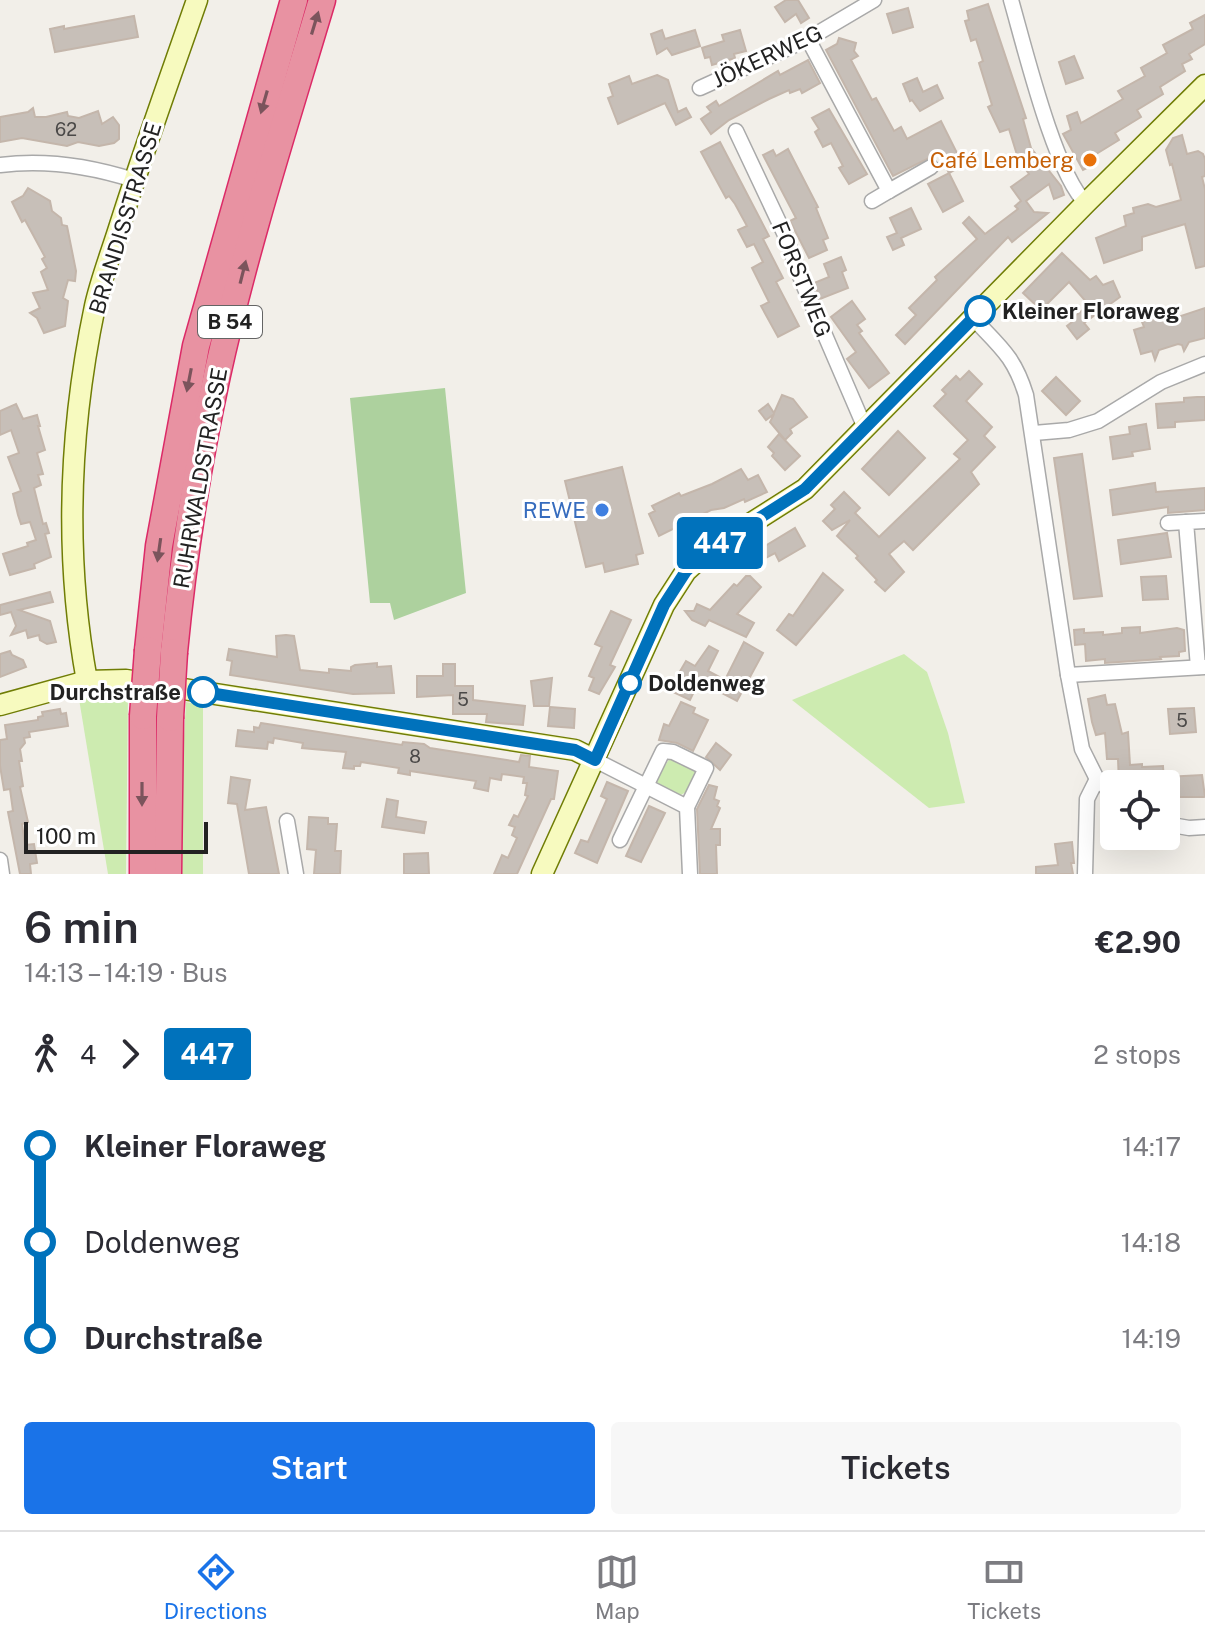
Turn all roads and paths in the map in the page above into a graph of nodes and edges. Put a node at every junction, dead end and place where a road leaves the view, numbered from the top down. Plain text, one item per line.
1 (197, 0) edge
2 (294, 0) edge
3 (322, 0) edge
4 (874, 0) edge
5 (1011, 0) edge
6 (808, 39) junction
7 (1205, 85) edge
8 (700, 88) dead end
9 (736, 131) dead end
10 (0, 165) edge
11 (931, 167) dead end
12 (134, 180) junction
13 (889, 191) junction
14 (872, 201) dead end
15 (1086, 203) junction
16 (973, 318) junction
17 (1205, 364) edge
18 (865, 428) junction
19 (1034, 433) junction
20 (1205, 521) edge
21 (1186, 522) junction
22 (1168, 523) dead end
23 (1202, 667) edge
24 (1068, 675) junction
25 (87, 681) junction
26 (0, 705) edge
27 (595, 760) junction
28 (1097, 779) junction
29 (1100, 782) edge
30 (646, 786) junction
31 (687, 807) junction
32 (287, 821) dead end
33 (1180, 826) edge
34 (1205, 827) edge
35 (620, 840) dead end
36 (0, 860) edge
37 (2, 874) edge
38 (143, 874) edge
39 (168, 874) edge
40 (296, 874) edge
41 (542, 874) edge
42 (690, 874) edge
43 (1085, 874) edge

1 - 12 street, BRANDISSTRASSE
2 -> 38 highway, B 54, bridge
39 -> 3 highway, RUHRWALDSTRASSE / B 54, bridge
4 - 6 street, JÖKERWEG
5 - 15 street
6 - 8 street, JÖKERWEG
6 - 13 street
7 - 15 street
9 - 18 street, FORSTWEG
10 - 12 street
11 - 13 street
12 - 25 street, BRANDISSTRASSE
13 - 14 street
15 - 16 street
16 - 18 street
16 - 19 street
17 - 19 street
18 - 27 street
19 - 24 street
20 - 21 street
21 - 22 street
21 - 23 street
23 - 24 street
24 - 28 street
25 - 26 street
25 - 27 street
27 - 30 street
27 - 41 street
28 - 29 street
28 - 43 street
30 - 31 street
30 - 31 street
30 - 35 street
31 - 42 street
32 - 40 street
33 - 34 street
36 - 37 street

